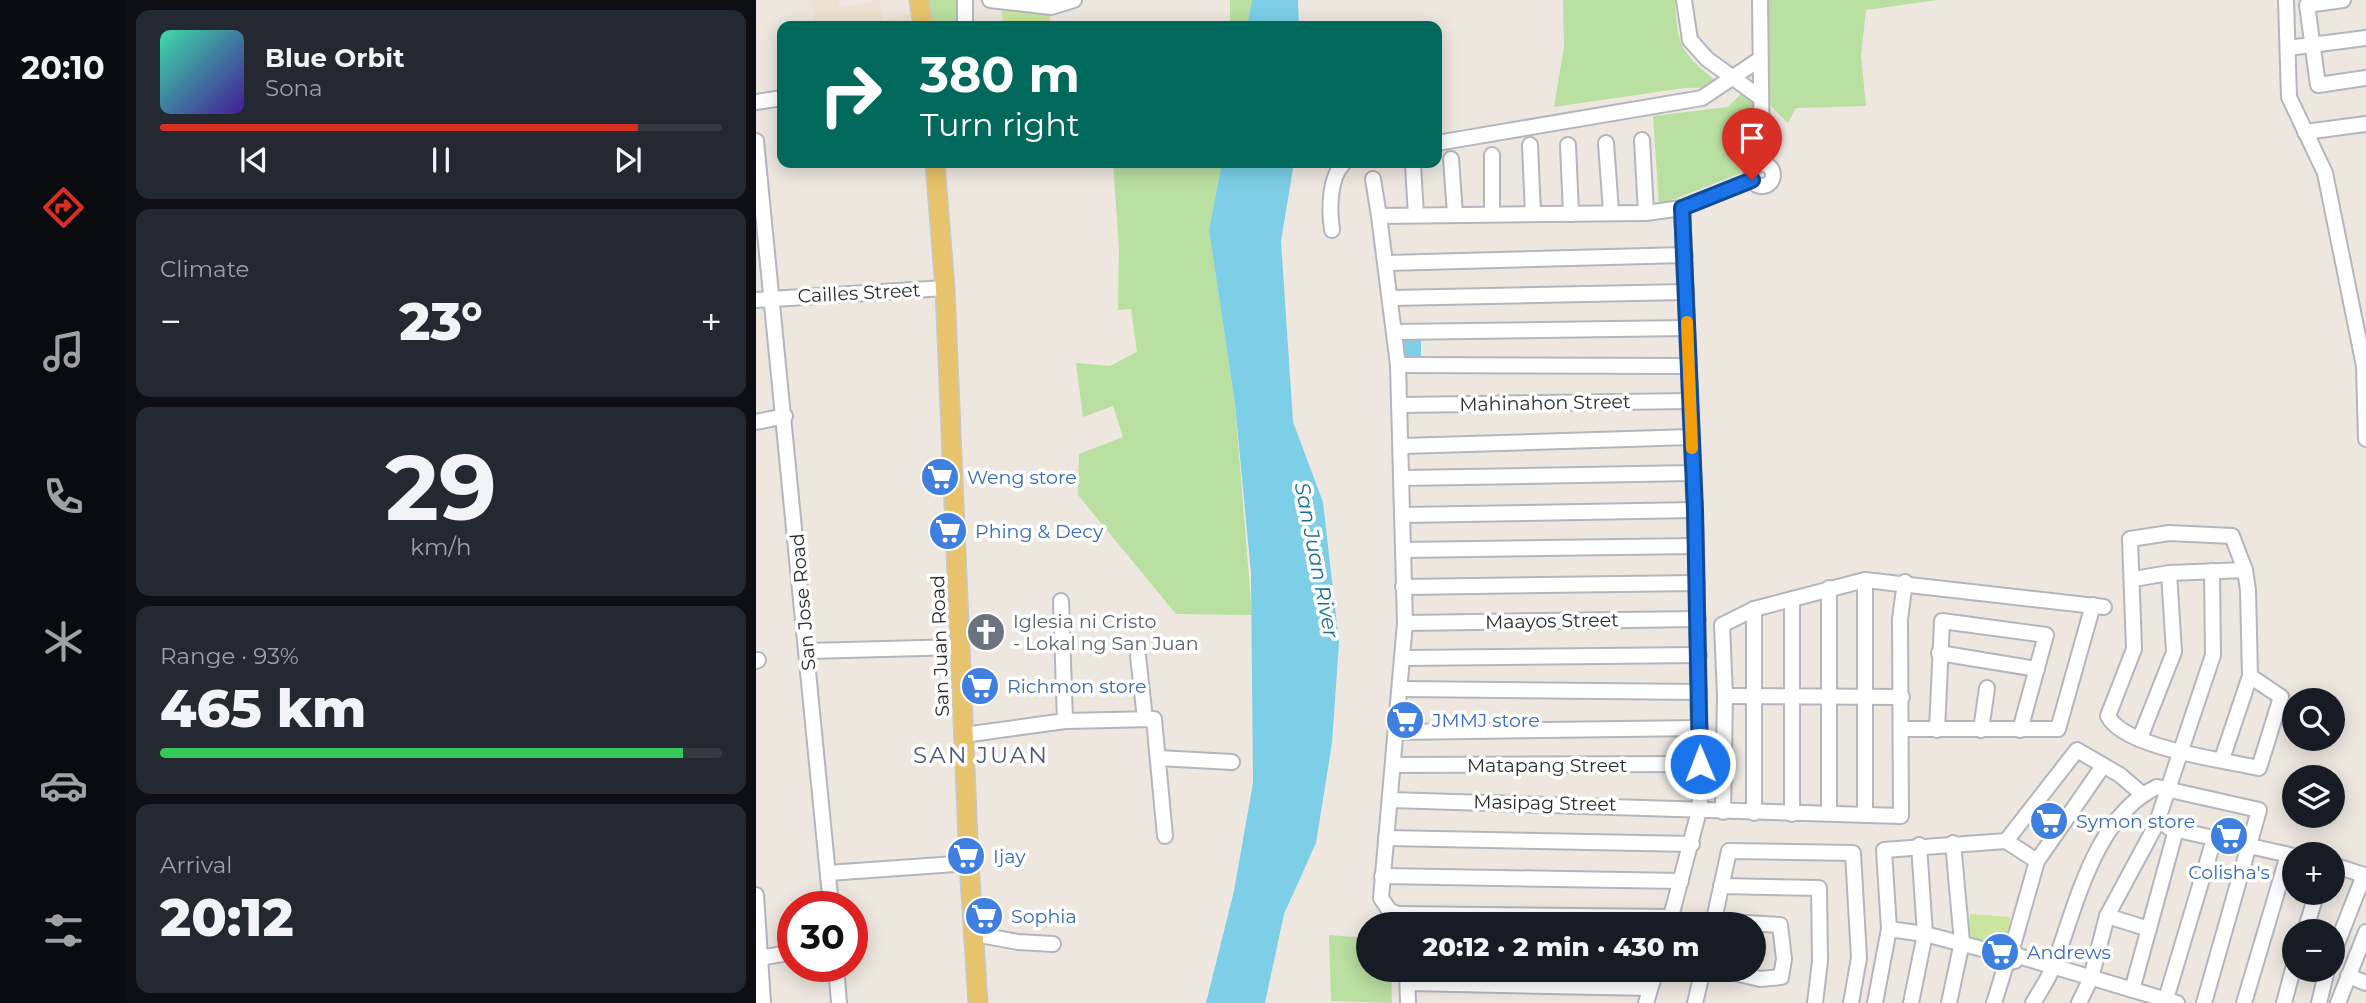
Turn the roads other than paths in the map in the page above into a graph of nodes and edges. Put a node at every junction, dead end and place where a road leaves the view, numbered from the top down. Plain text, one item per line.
1 (919, 0) edge
2 (965, 0) edge
3 (990, 0) edge
4 (1074, 0) edge
5 (1684, 0) edge
6 (1760, 0) edge
7 (2286, 0) edge
8 (2343, 0) edge
9 (922, 21) edge
10 (965, 21) edge
11 (2366, 38) edge
12 (2313, 45) junction
13 (2288, 48) junction
14 (1760, 59) junction
15 (1734, 78) junction
16 (2366, 78) edge
17 (1761, 98) junction
18 (777, 99) edge
19 (756, 102) edge
20 (2366, 124) edge
21 (2305, 132) junction
22 (1642, 140) dead end
23 (756, 141) edge
24 (1442, 142) edge
25 (1606, 143) dead end
26 (1530, 145) dead end
27 (1568, 145) dead end
28 (1492, 155) dead end
29 (1451, 159) dead end
30 (935, 168) edge
31 (1342, 168) edge
32 (1413, 168) edge
33 (1373, 178) dead end
34 (1682, 208) junction
35 (1611, 212) junction
36 (1646, 213) junction
37 (1455, 214) junction
38 (1492, 214) junction
39 (1533, 214) junction
40 (1571, 214) junction
41 (1416, 215) junction
42 (1378, 216) junction
43 (1332, 230) dead end
44 (1685, 255) junction
45 (1387, 263) junction
46 (945, 288) junction
47 (1686, 292) junction
48 (774, 298) junction
49 (1391, 298) junction
50 (756, 300) edge
51 (1687, 328) junction
52 (1394, 332) junction
53 (1398, 365) junction
54 (1687, 366) junction
55 (1690, 401) junction
56 (1400, 405) junction
57 (785, 416) junction
58 (2365, 417) edge
59 (756, 422) edge
60 (1691, 437) junction
61 (2366, 439) edge
62 (1403, 446) junction
63 (1693, 473) junction
64 (1403, 478) junction
65 (1695, 510) junction
66 (1403, 515) junction
67 (1696, 546) junction
68 (1404, 550) junction
69 (2245, 570) junction
70 (2211, 571) junction
71 (2169, 573) junction
72 (2134, 579) junction
73 (1865, 580) junction
74 (1905, 582) junction
75 (1697, 583) junction
76 (1403, 587) junction
77 (1829, 588) junction
78 (1792, 599) junction
79 (1061, 601) dead end
80 (1754, 609) junction
81 (1698, 619) junction
82 (1405, 623) junction
83 (961, 647) junction
84 (807, 651) junction
85 (1939, 653) junction
86 (1699, 655) junction
87 (1138, 656) dead end
88 (1404, 658) junction
89 (2037, 669) junction
90 (2250, 676) junction
91 (1987, 688) dead end
92 (1402, 689) junction
93 (1699, 692) junction
94 (1725, 696) junction
95 (1793, 696) junction
96 (1829, 696) junction
97 (1755, 697) junction
98 (1867, 697) junction
99 (1902, 697) junction
100 (1146, 719) junction
101 (1065, 721) junction
102 (1700, 728) junction
103 (1901, 729) junction
104 (1937, 730) junction
105 (1981, 730) junction
106 (2020, 730) junction
107 (1398, 732) junction
108 (964, 735) junction
109 (2140, 738) junction
110 (2179, 752) junction
111 (1158, 758) junction
112 (2222, 759) junction
113 (1232, 762) dead end
114 (1700, 764) junction
115 (1394, 765) junction
116 (2104, 766) junction
117 (2168, 787) junction
118 (2142, 794) junction
119 (1391, 800) junction
120 (1700, 807) junction
121 (1723, 812) junction
122 (1754, 813) junction
123 (1829, 813) junction
124 (1792, 814) junction
125 (1866, 815) junction
126 (2156, 825) junction
127 (2176, 830) junction
128 (1165, 836) dead end
129 (1386, 838) junction
130 (2214, 839) junction
131 (2006, 841) junction
132 (1953, 843) junction
133 (1692, 844) junction
134 (1919, 845) junction
135 (2250, 847) junction
136 (2282, 854) edge
137 (2037, 861) junction
138 (969, 863) junction
139 (2345, 868) edge
140 (828, 873) junction
141 (1382, 876) junction
142 (1681, 881) junction
143 (2282, 884) edge
144 (1721, 886) junction
145 (830, 891) edge
146 (756, 895) edge
147 (1391, 912) edge
148 (1672, 912) edge
149 (1715, 912) edge
150 (2107, 916) junction
151 (2345, 923) edge
152 (1766, 924) edge
153 (1889, 929) junction
154 (2149, 929) junction
155 (975, 934) junction
156 (1925, 934) junction
157 (2364, 941) edge
158 (1962, 943) junction
159 (1053, 944) dead end
160 (777, 955) edge
161 (2010, 955) junction
162 (760, 958) junction
163 (2053, 966) junction
164 (2348, 976) junction
165 (1766, 978) edge
166 (2091, 978) junction
167 (837, 982) edge
168 (1408, 982) edge
169 (1480, 982) edge
170 (1701, 982) edge
171 (2290, 982) edge
172 (2324, 982) edge
173 (2366, 984) edge
174 (2132, 990) junction
175 (1648, 996) edge
176 (2172, 1001) edge
177 (1698, 1002) edge
178 (763, 1003) edge
179 (839, 1003) edge
180 (978, 1003) edge
181 (1408, 1003) edge
182 (1815, 1003) edge
183 (1852, 1003) edge
184 (1875, 1003) edge
185 (1911, 1003) edge
186 (1949, 1003) edge
187 (1994, 1003) edge
188 (2033, 1003) edge
189 (2079, 1003) edge
190 (2204, 1003) edge
191 (2244, 1003) edge
192 (2284, 1003) edge
193 (2319, 1003) edge
194 (2339, 1003) edge

1 - 9 main road
2 - 10 street
3 - 4 street
5 - 15 street
6 - 14 street
7 - 13 street
8 - 12 street
11 - 12 street
12 - 13 street
12 - 16 street
13 - 21 street
14 - 15 street
14 - 17 street
15 - 17 street
15 - 24 street
17 - 34 street
18 - 19 street
20 - 21 street
21 - 58 street
22 - 36 street
23 - 48 street, San Jose Road
25 - 35 street
26 - 39 street
27 - 40 street
28 - 38 street
29 - 37 street
30 - 46 main road, San Juan Road
31 - 43 street
32 - 41 street
33 - 42 street
34 - 36 street
34 - 44 street
35 - 36 street
35 - 40 street
37 - 38 street
37 - 41 street
38 - 39 street
39 - 40 street
41 - 42 street
42 - 45 street
44 - 45 street
44 - 47 street
45 - 49 street
46 - 48 street, Cailles Street
46 - 83 main road, San Juan Road
47 - 49 street
47 - 51 street
48 - 50 street, Cailles Street
48 - 57 street, San Jose Road
49 - 52 street
51 - 52 street
51 - 54 street
52 - 53 street
53 - 54 street
53 - 56 street
54 - 55 street
55 - 56 street, Mahinahon Street
55 - 60 street
56 - 62 street
57 - 59 street
57 - 84 street, San Jose Road
58 - 61 street
60 - 62 street
60 - 63 street
62 - 64 street
63 - 64 street
63 - 65 street
64 - 66 street
65 - 66 street
65 - 67 street
66 - 68 street
67 - 68 street
67 - 75 street
68 - 76 street
69 - 70 street
69 - 72 street
69 - 90 street
70 - 71 street
70 - 110 street
71 - 72 street
71 - 109 street
72 - 109 street
73 - 74 street
73 - 77 street
73 - 98 street
74 - 99 street
74 - 106 street
75 - 76 street
75 - 81 street
76 - 82 street
77 - 78 street
77 - 96 street
78 - 80 street
78 - 95 street
79 - 101 street
80 - 94 street
80 - 97 street
81 - 82 street, Maayos Street
81 - 86 street
82 - 88 street
83 - 84 street
83 - 108 main road, San Juan Road
84 - 140 street, San Jose Road
85 - 89 street
85 - 89 street
85 - 104 street
86 - 88 street
86 - 93 street
87 - 100 street
88 - 92 street
89 - 106 street
90 - 112 street
90 - 112 street
91 - 105 street
92 - 93 street
92 - 107 street
93 - 102 street
94 - 97 street
94 - 121 street
95 - 96 street
95 - 97 street
95 - 124 street
96 - 98 street
96 - 123 street
97 - 122 street
98 - 99 street
98 - 125 street
99 - 103 street
100 - 101 street
100 - 111 street
101 - 108 street
102 - 107 street
102 - 114 street
103 - 104 street
103 - 125 street, Masipag Street
104 - 105 street
105 - 106 street
107 - 115 street
108 - 138 main road, San Juan Road
109 - 110 street
110 - 112 street
110 - 117 street
111 - 113 street
111 - 128 street
114 - 115 street, Matapang Street
114 - 120 street
115 - 119 street
116 - 118 street
116 - 131 street
116 - 137 street
117 - 118 street
117 - 126 street
117 - 135 street
118 - 163 street
119 - 120 street, Masipag Street
119 - 129 street
120 - 121 street, Masipag Street
120 - 133 street
121 - 122 street, Masipag Street
122 - 124 street, Masipag Street
123 - 124 street, Masipag Street
123 - 125 street, Masipag Street
126 - 127 street
126 - 150 street
127 - 130 street
127 - 154 street
129 - 133 street
129 - 141 street
130 - 135 street
130 - 176 street
131 - 132 street
131 - 137 street
132 - 134 street
132 - 158 street
133 - 142 street
134 - 153 street
134 - 156 street
135 - 136 street
135 - 190 street
137 - 161 street
138 - 140 street
138 - 155 main road, San Juan Road
139 - 151 street
140 - 145 street, San Jose Road
141 - 142 street
141 - 147 street
142 - 148 street
143 - 191 street
144 - 149 street
144 - 182 street
144 - 183 street
146 - 162 street
150 - 154 street
150 - 166 street
152 - 165 street
153 - 156 street
153 - 184 street
154 - 174 street
155 - 159 street
155 - 180 main road, San Juan Road
156 - 158 street
156 - 185 street
157 - 164 street
158 - 161 street
158 - 186 street
160 - 162 street
161 - 163 street
161 - 187 street
162 - 178 street
163 - 166 street
163 - 188 street
164 - 173 street
164 - 194 street
166 - 174 street
166 - 189 street
167 - 179 street
168 - 181 street
169 - 175 street
170 - 177 street
171 - 192 street
172 - 193 street
174 - 176 street

